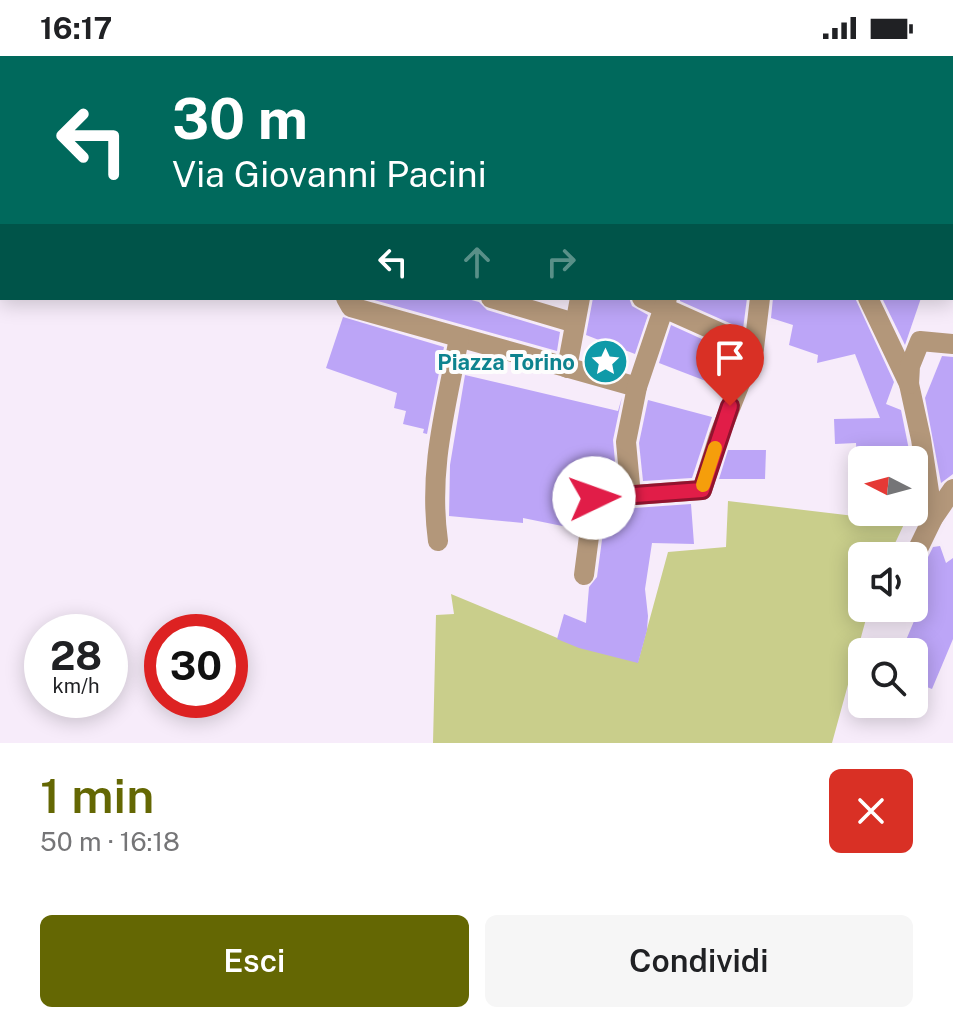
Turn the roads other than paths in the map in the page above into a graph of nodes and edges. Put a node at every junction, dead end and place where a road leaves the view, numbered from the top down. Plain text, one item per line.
1 (347, 300) edge
2 (497, 300) edge
3 (580, 300) edge
4 (760, 300) edge
5 (869, 300) edge
6 (666, 302) edge
7 (575, 327) junction
8 (459, 338) junction
9 (953, 344) edge
10 (754, 348) junction
11 (562, 366) junction
12 (909, 384) junction
13 (636, 392) junction
14 (953, 489) edge
15 (631, 496) junction
16 (933, 518) junction
17 (438, 541) dead end
18 (921, 542) edge
19 (584, 575) dead end

1 - 8 street
2 - 7 street
3 - 7 street
4 - 10 street
5 - 12 street
6 - 10 street
6 - 13 street
7 - 11 street
8 - 11 street
8 - 17 street
9 - 12 street
10 - 15 street
11 - 13 street
12 - 16 street
13 - 15 street
14 - 16 street
15 - 19 street
16 - 18 street

